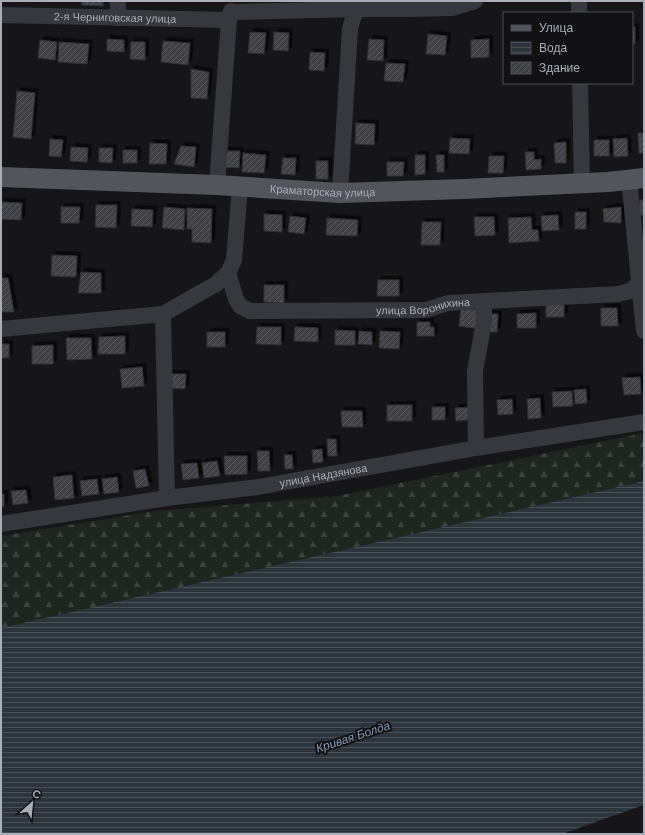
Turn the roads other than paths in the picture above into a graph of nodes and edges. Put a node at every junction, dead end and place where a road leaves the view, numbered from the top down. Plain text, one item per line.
1 (118, 1) edge
2 (475, 1) edge
3 (579, 1) edge
4 (360, 5) edge
5 (230, 11) edge
6 (579, 12) edge
7 (1, 15) edge
8 (118, 18) junction
9 (580, 84) edge
10 (1, 177) edge
11 (636, 179) edge
12 (582, 183) junction
13 (217, 185) junction
14 (240, 186) junction
15 (340, 193) junction
16 (228, 273) junction
17 (640, 283) junction
18 (484, 301) junction
19 (163, 314) junction
20 (1, 329) edge
21 (644, 331) edge
22 (644, 422) edge
23 (476, 448) junction
24 (167, 498) junction
25 (1, 524) edge

1 - 8 street
2 - 4 street, 2-я Черниговская улица
3 - 6 street
4 - 5 street, 2-я Черниговская улица
4 - 15 street
5 - 8 street, 2-я Черниговская улица
5 - 13 street
7 - 8 street, 2-я Черниговская улица
9 - 12 street
10 - 13 main road, Краматорская улица
11 - 12 main road, Краматорская улица
11 - 17 street
12 - 15 main road, Краматорская улица
13 - 14 main road, Краматорская улица
14 - 15 main road, Краматорская улица
14 - 16 street
16 - 18 street, улица Воронихина
16 - 19 street
17 - 18 street, улица Воронихина
17 - 21 street
18 - 23 street
19 - 20 street
19 - 24 street
22 - 23 street, улица Надзянова
23 - 24 street, улица Надзянова
24 - 25 street, улица Надзянова

